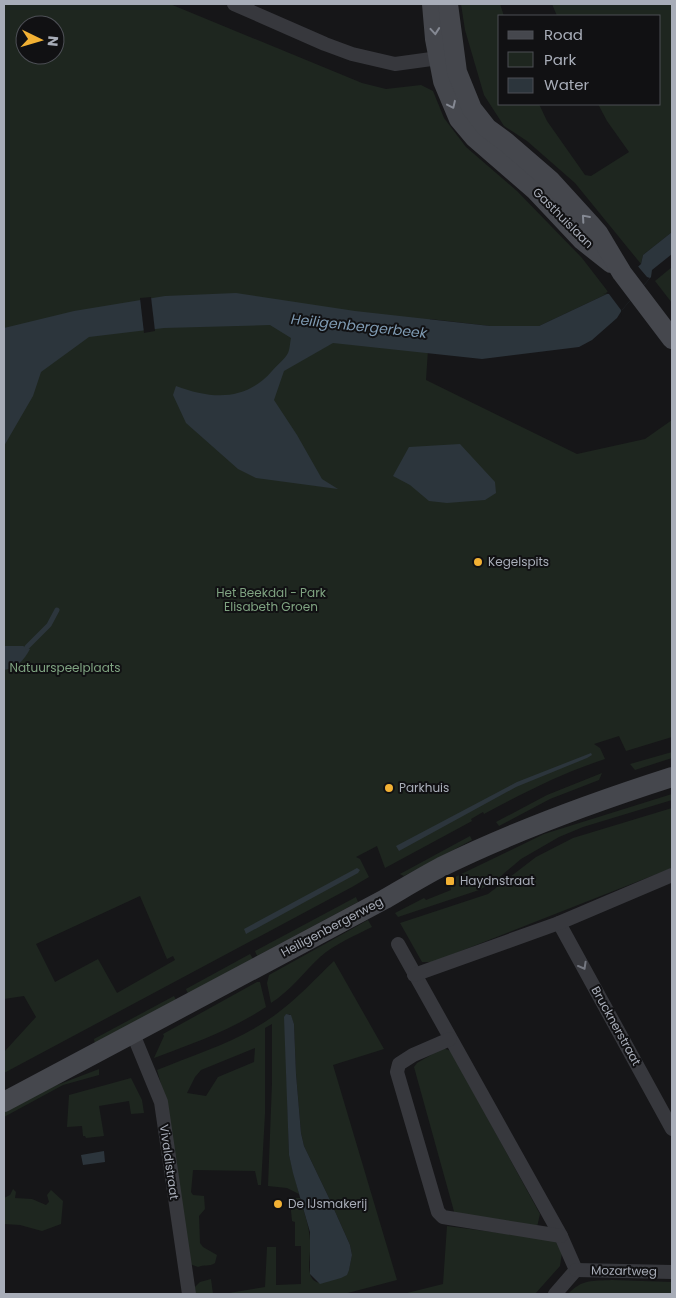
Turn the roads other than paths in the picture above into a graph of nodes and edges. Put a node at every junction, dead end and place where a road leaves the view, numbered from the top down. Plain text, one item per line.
1 (234, 4) edge
2 (432, 4) edge
3 (448, 4) edge
4 (447, 57) junction
5 (672, 339) edge
6 (672, 777) edge
7 (672, 875) edge
8 (559, 923) junction
9 (398, 944) dead end
10 (414, 975) junction
11 (133, 1034) junction
12 (450, 1039) junction
13 (4, 1102) edge
14 (672, 1129) edge
15 (561, 1236) junction
16 (576, 1270) junction
17 (672, 1272) edge
18 (189, 1294) edge
19 (555, 1294) edge

1 - 4 street
2 -> 4 main road, Gasthuislaan
3 - 4 main road, Gasthuislaan
4 - 5 main road, Gasthuislaan
6 - 11 main road, Heiligenbergerweg
7 - 8 street
8 - 10 street
8 -> 14 street, Brucknerstraat
9 - 10 street
10 - 12 street
11 - 13 main road, Heiligenbergerweg
11 - 18 street, Vivaldistraat
12 - 15 street
12 - 15 street
15 - 16 street
16 - 17 street, Mozartweg
16 - 19 street

